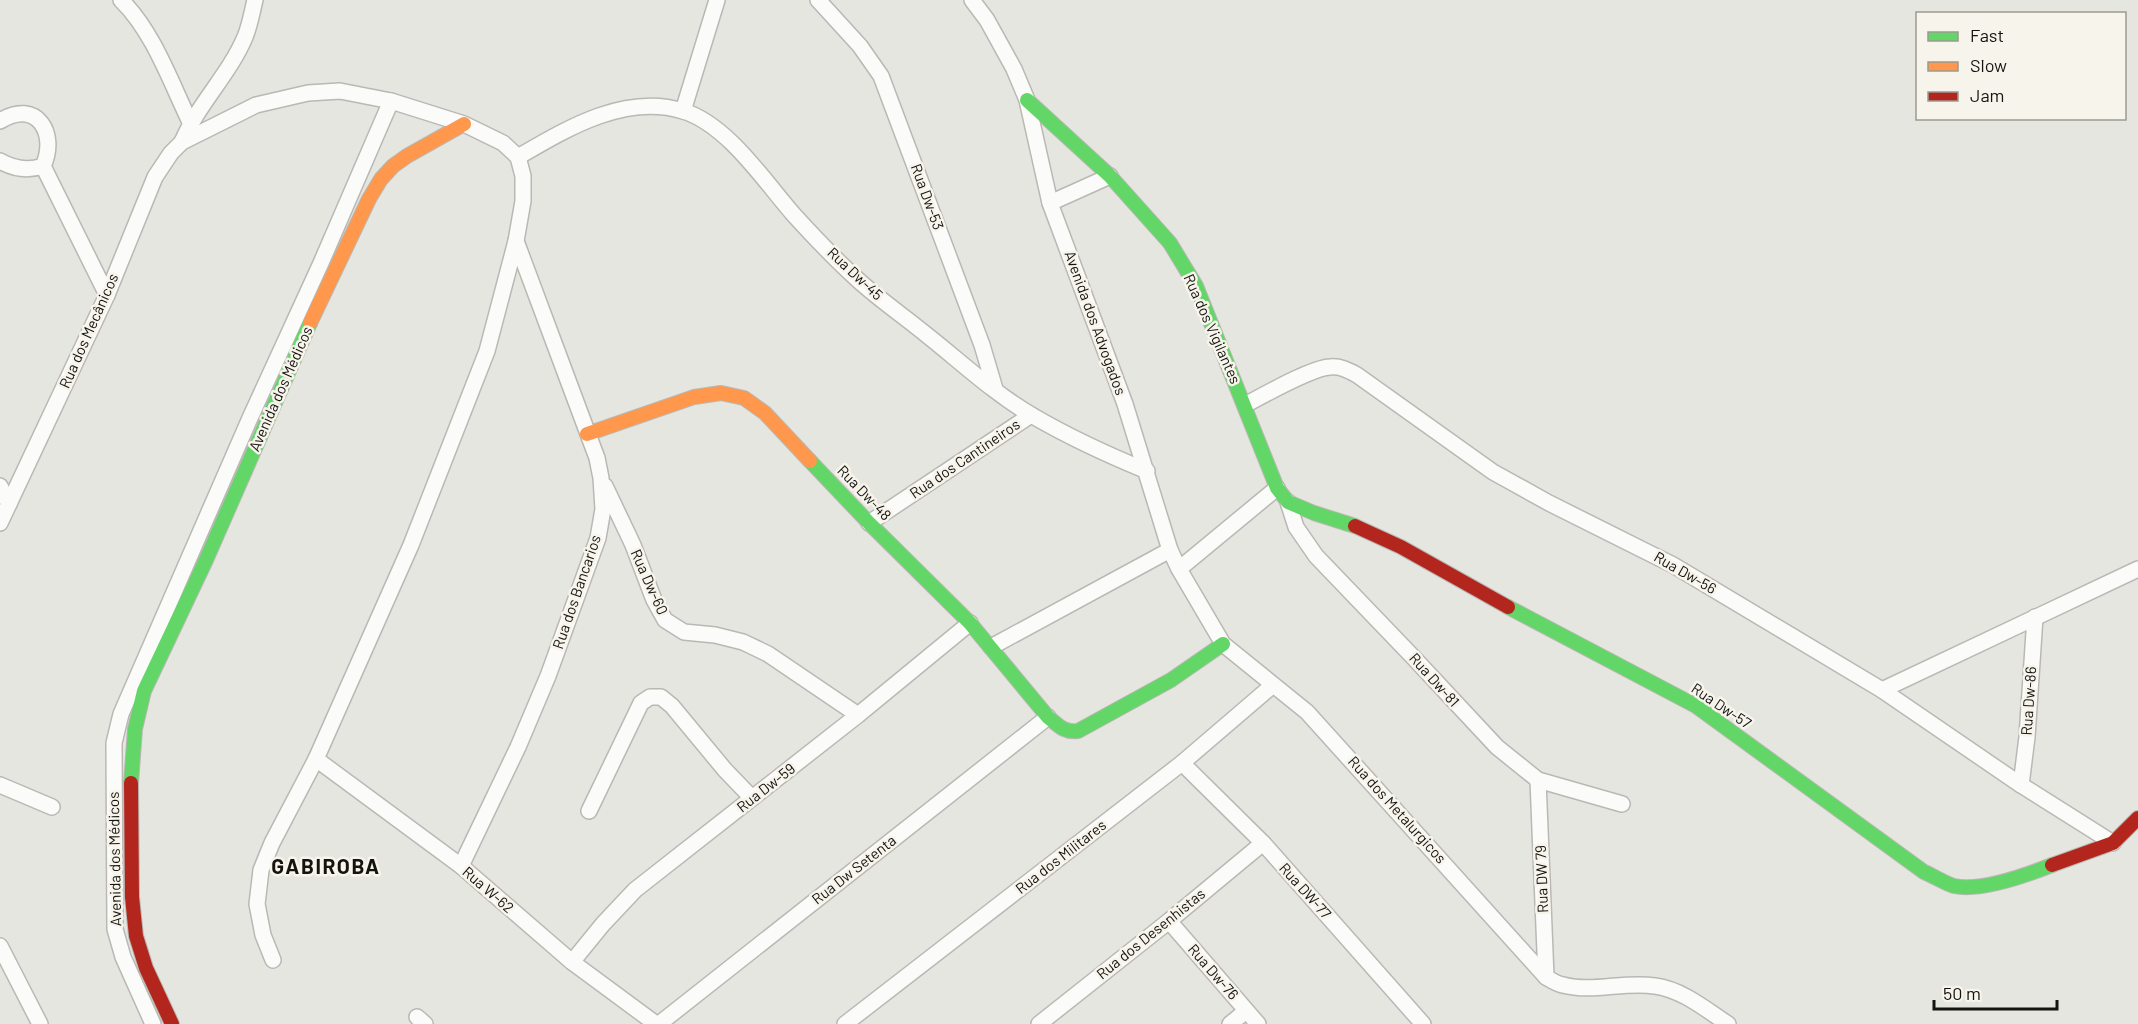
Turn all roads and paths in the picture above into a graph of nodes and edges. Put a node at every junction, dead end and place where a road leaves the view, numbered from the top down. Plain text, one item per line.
1 (121, 0) edge
2 (255, 0) edge
3 (717, 0) edge
4 (818, 0) edge
5 (972, 0) edge
6 (1027, 100) junction
7 (391, 101) junction
8 (683, 111) junction
9 (0, 121) edge
10 (190, 122) junction
11 (464, 124) junction
12 (182, 142) junction
13 (518, 157) junction
14 (0, 160) edge
15 (43, 166) junction
16 (1110, 176) junction
17 (1050, 203) junction
18 (516, 241) junction
19 (328, 266) junction
20 (107, 295) junction
21 (995, 389) junction
22 (1245, 405) junction
23 (1031, 415) junction
24 (249, 418) junction
25 (265, 426) junction
26 (587, 434) junction
27 (1147, 471) junction
28 (601, 478) junction
29 (0, 486) edge
30 (1276, 488) junction
31 (1288, 502) junction
32 (9, 504) junction
33 (0, 523) edge
34 (869, 523) junction
35 (1170, 550) junction
36 (1179, 569) junction
37 (2138, 569) edge
38 (2034, 617) junction
39 (970, 623) junction
40 (1223, 644) junction
41 (991, 647) junction
42 (1274, 686) junction
43 (1882, 690) junction
44 (137, 691) junction
45 (858, 715) junction
46 (1048, 717) junction
47 (316, 759) junction
48 (1182, 763) junction
49 (1538, 780) junction
50 (0, 785) edge
51 (2021, 785) junction
52 (752, 798) junction
53 (1622, 804) dead end
54 (52, 807) dead end
55 (589, 811) dead end
56 (2138, 818) edge
57 (1263, 843) junction
58 (2113, 843) junction
59 (460, 866) junction
60 (1169, 921) junction
61 (0, 946) edge
62 (273, 960) dead end
63 (572, 962) junction
64 (1546, 977) junction
65 (1246, 1011) junction
66 (40, 1024) edge
67 (153, 1024) edge
68 (172, 1024) edge
69 (658, 1024) edge
70 (845, 1024) edge
71 (1039, 1024) edge
72 (1230, 1024) edge
73 (1258, 1024) edge
74 (1423, 1024) edge
75 (1728, 1024) edge

1 - 10 street
2 - 10 street
3 - 8 street
4 - 21 street, Rua Dw-53
5 - 6 street, Avenida dos Advogados
6 - 16 street, Rua dos Vigilantes
6 - 17 street, Avenida dos Advogados
7 - 11 street
7 - 12 street
7 - 19 street, Avenida dos Médicos
8 - 13 street
8 - 21 street, Rua Dw-45
9 - 15 street
10 - 12 street
11 - 13 street
11 - 19 street, Avenida dos Médicos
12 - 20 street, Rua dos Mecânicos
13 - 18 street
14 - 15 street
15 - 20 street
16 - 17 street
16 - 22 street, Rua dos Vigilantes
17 - 27 street, Avenida dos Advogados
18 - 26 street, Rua dos Bancarios
18 - 47 street
19 - 24 street, Avenida dos Médicos
19 - 25 street, Avenida dos Médicos
20 - 32 street, Rua dos Mecânicos
21 - 23 street, Rua Dw-45
22 - 30 street, Rua dos Vigilantes
22 - 43 street, Rua Dw-56
23 - 27 street, Rua Dw-45
23 - 34 street, Rua dos Cantineiros
24 - 25 street
24 - 44 street, Avenida dos Médicos
25 - 44 street, Avenida dos Médicos
26 - 28 street, Rua dos Bancarios
26 - 34 street, Rua Dw-48
27 - 35 street, Avenida dos Advogados
28 - 45 street, Rua Dw-60
28 - 59 street, Rua dos Bancarios
29 - 32 street
30 - 31 street, Rua Dw-57
30 - 36 street
31 - 49 street, Rua Dw-81
31 - 58 street, Rua Dw-57
32 - 33 street, Rua dos Mecânicos
34 - 39 street, Rua Dw-48
35 - 36 street, Avenida dos Advogados
35 - 41 street
36 - 40 street, Avenida dos Advogados
37 - 38 street
38 - 43 street
38 - 51 street, Rua Dw-86
39 - 41 street, Rua Dw-48
39 - 45 street, Rua Dw-59
40 - 42 street, Rua dos Metalurgicos
40 - 46 street, Rua Dw-48
41 - 46 street, Rua Dw-48
42 - 48 street, Rua dos Militares
42 - 64 street, Rua dos Metalurgicos
43 - 51 street, Rua Dw-56
44 - 67 street, Avenida dos Médicos
44 - 68 street, Avenida dos Médicos
45 - 52 street, Rua Dw-59
46 - 69 street, Rua Dw Setenta
47 - 59 street, Rua W-62
47 - 62 street
48 - 57 street, Rua DW-77
48 - 70 street, Rua dos Militares
49 - 53 street, Rua Dw-81
49 - 64 street, Rua DW 79
50 - 54 street
51 - 58 street, Rua Dw-56
52 - 55 street
52 - 63 street, Rua Dw-59
56 - 58 street, Rua Dw-57
57 - 60 street, Rua dos Desenhistas
57 - 74 street, Rua DW-77
59 - 63 street, Rua W-62
60 - 65 street, Rua Dw-76
60 - 71 street, Rua dos Desenhistas
61 - 66 street
63 - 69 street, Rua W-62
64 - 75 street, Rua dos Metalurgicos
65 - 72 street
65 - 73 street, Rua Dw-76

